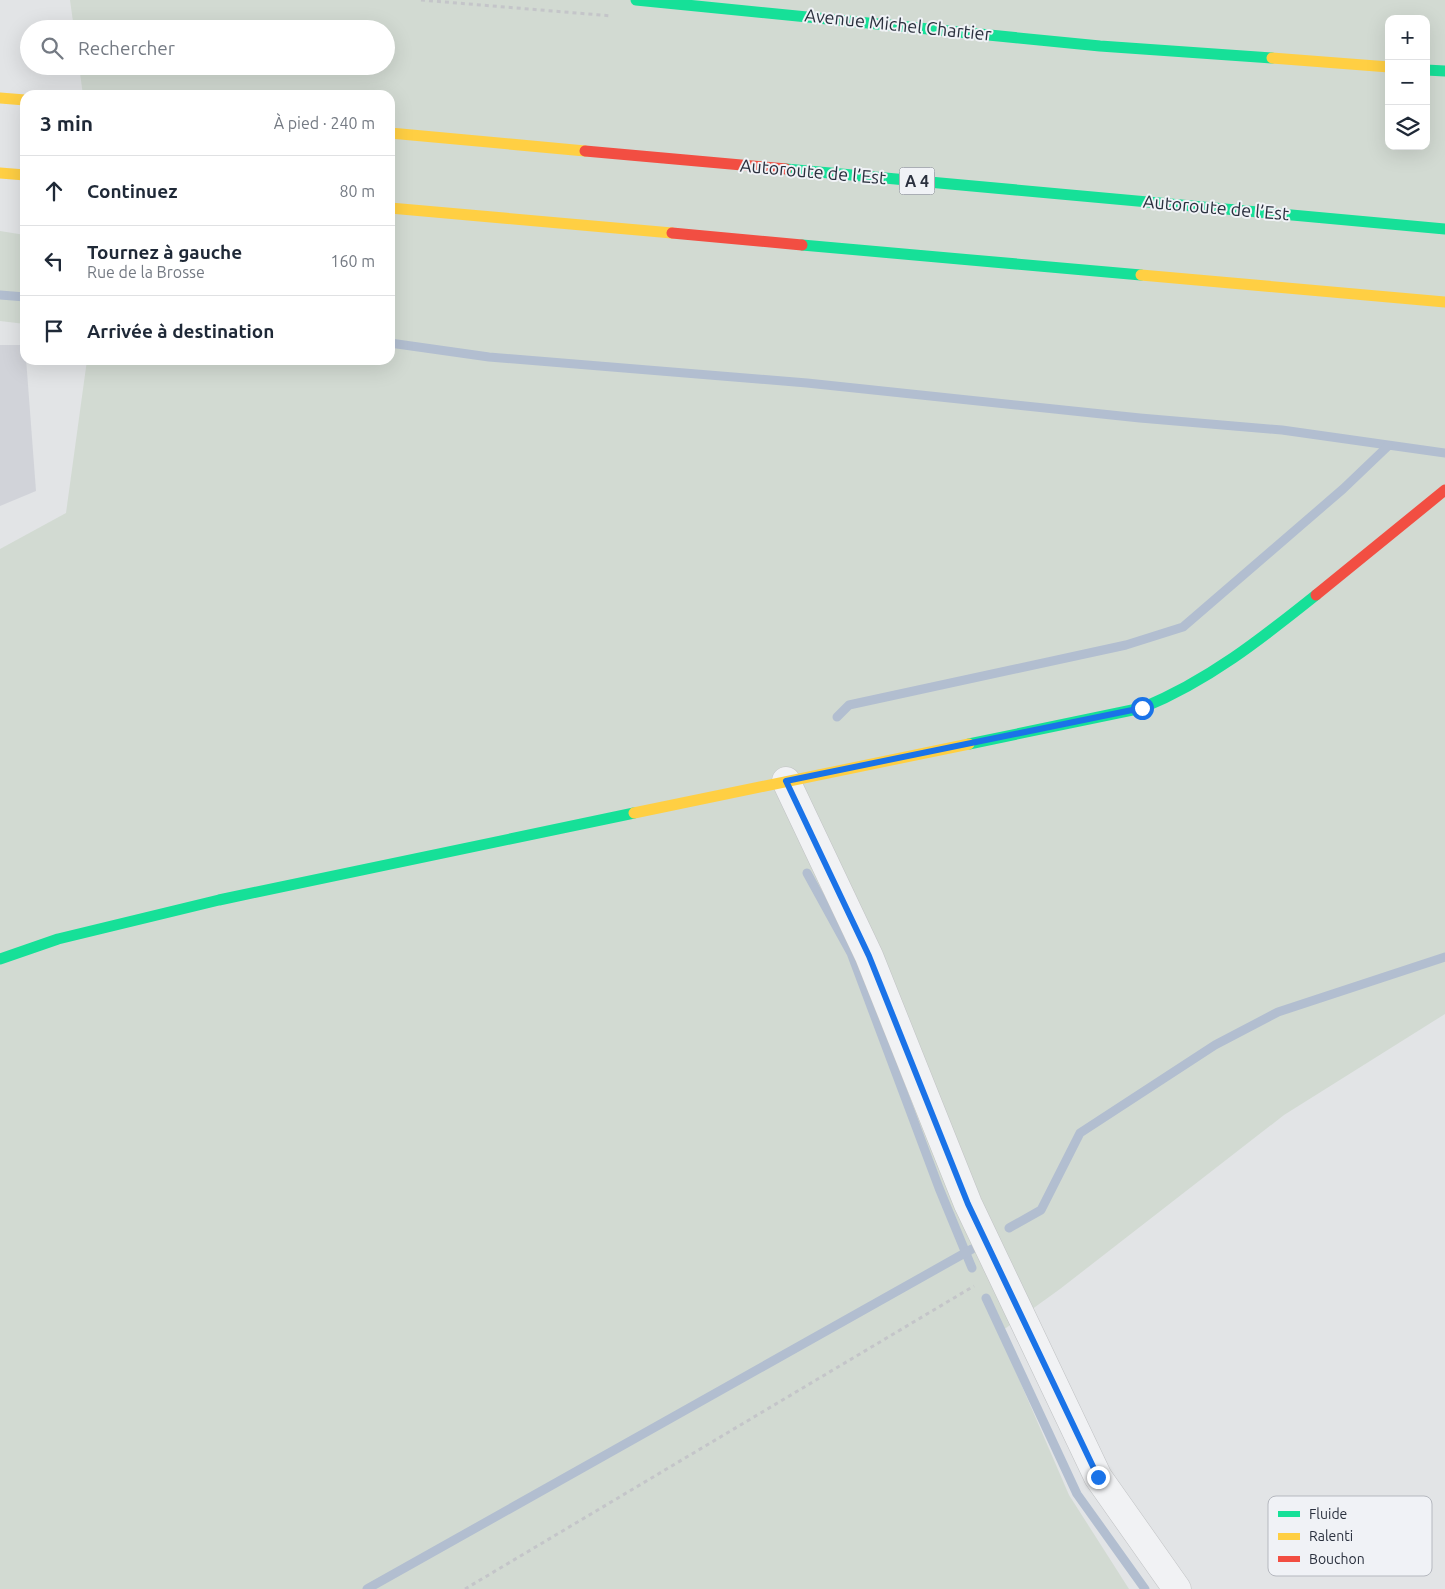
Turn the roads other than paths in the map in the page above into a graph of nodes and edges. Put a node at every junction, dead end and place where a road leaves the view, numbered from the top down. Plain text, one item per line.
1 (636, 0) edge
2 (1385, 67) edge
3 (1430, 70) edge
4 (1445, 71) edge
5 (0, 98) edge
6 (20, 100) edge
7 (395, 133) edge
8 (0, 173) edge
9 (20, 175) edge
10 (395, 208) edge
11 (1445, 229) edge
12 (1445, 302) edge
13 (1445, 490) edge
14 (786, 781) junction
15 (0, 959) edge
16 (1177, 1589) edge

1 - 2 main road, Avenue Michel Chartier
3 - 4 main road
5 - 6 main road
7 - 11 main road, Autoroute de l’Est / A 4
8 - 9 main road
10 - 12 main road
13 - 14 main road
14 - 15 main road
14 - 16 street

